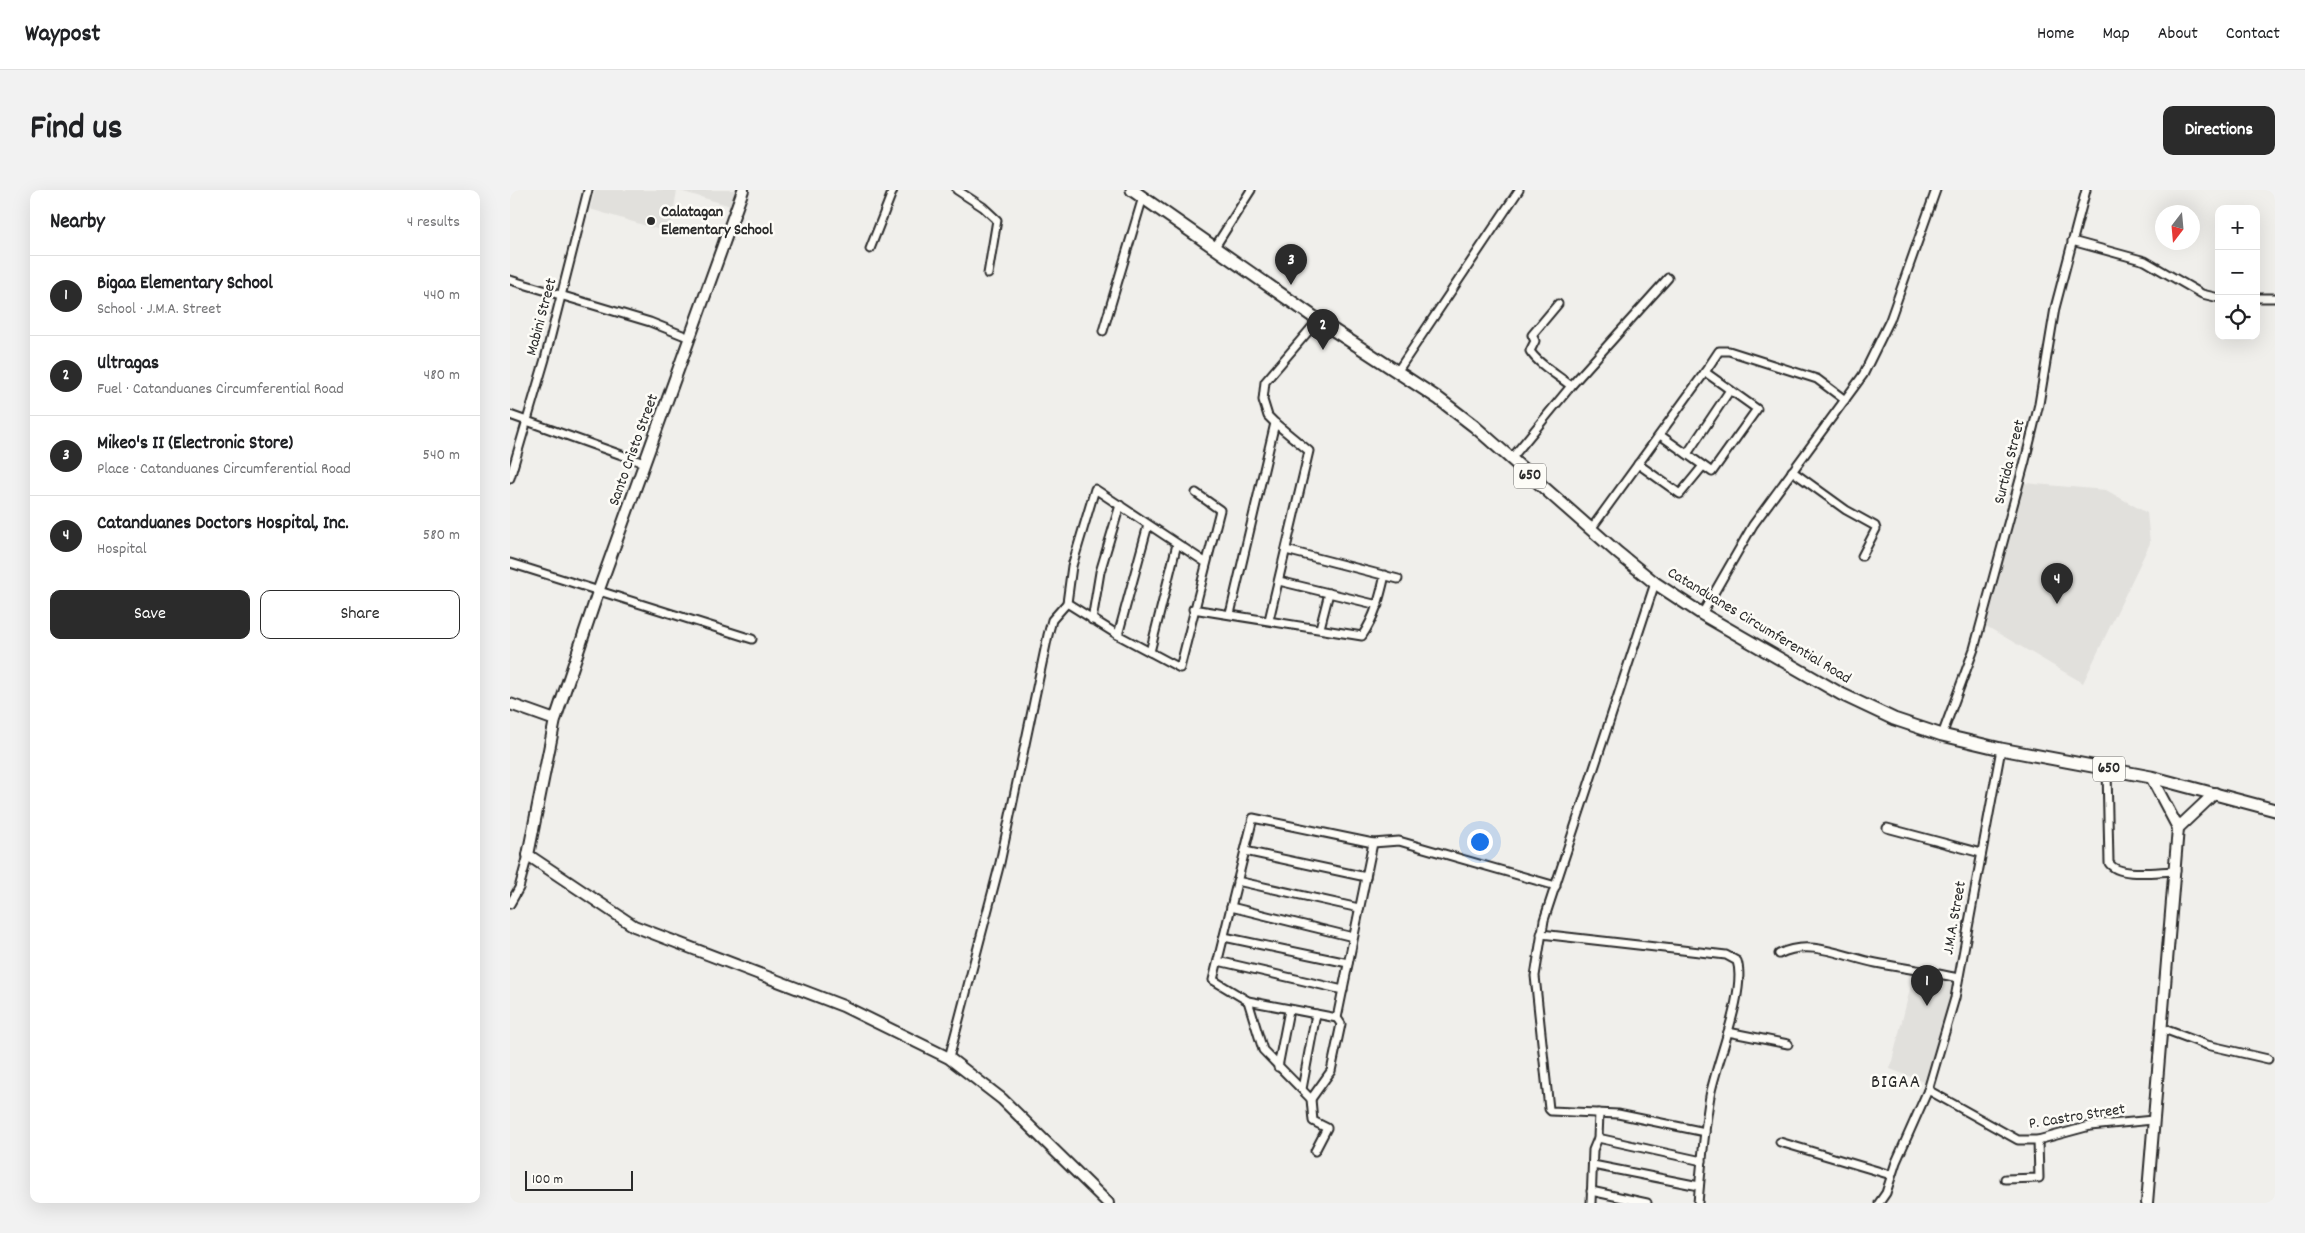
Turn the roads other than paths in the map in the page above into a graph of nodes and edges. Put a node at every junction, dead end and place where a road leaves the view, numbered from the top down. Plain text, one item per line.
1 (588, 190) edge
2 (742, 190) edge
3 (893, 190) edge
4 (957, 190) edge
5 (1132, 190) edge
6 (1251, 190) edge
7 (1519, 190) edge
8 (1936, 190) edge
9 (2086, 190) edge
10 (1143, 197) junction
11 (2072, 241) junction
12 (1214, 247) junction
13 (870, 249) dead end
14 (988, 274) dead end
15 (1668, 278) dead end
16 (510, 280) edge
17 (562, 295) junction
18 (2215, 297) edge
19 (2260, 298) edge
20 (2275, 298) edge
21 (1558, 304) dead end
22 (1318, 320) junction
23 (1103, 331) dead end
24 (690, 338) junction
25 (1397, 372) junction
26 (1706, 372) junction
27 (1571, 386) junction
28 (1730, 390) junction
29 (1845, 400) junction
30 (510, 416) edge
31 (527, 421) junction
32 (1274, 423) junction
33 (1660, 435) junction
34 (1687, 454) junction
35 (1511, 459) junction
36 (644, 463) junction
37 (1638, 464) junction
38 (1703, 466) junction
39 (1792, 471) junction
40 (510, 478) edge
41 (1196, 493) dead end
42 (1120, 506) junction
43 (1148, 525) junction
44 (1591, 529) junction
45 (1176, 544) junction
46 (1286, 550) junction
47 (1862, 556) dead end
48 (1206, 562) junction
49 (510, 563) edge
50 (1385, 575) junction
51 (1398, 579) dead end
52 (1279, 581) junction
53 (1655, 583) junction
54 (598, 592) junction
55 (1329, 593) junction
56 (1067, 603) junction
57 (1378, 605) junction
58 (1194, 609) junction
59 (1230, 614) junction
60 (1702, 614) junction
61 (1092, 620) junction
62 (1269, 620) junction
63 (1320, 628) junction
64 (1118, 635) junction
65 (752, 639) dead end
66 (1150, 652) junction
67 (510, 704) edge
68 (555, 720) junction
69 (1942, 735) junction
70 (2001, 749) junction
71 (2107, 768) junction
72 (2151, 777) junction
73 (2215, 793) junction
74 (2275, 810) edge
75 (1887, 828) dead end
76 (2178, 828) junction
77 (1373, 842) junction
78 (1245, 851) junction
79 (1981, 853) junction
80 (528, 855) junction
81 (2176, 871) junction
82 (1366, 877) junction
83 (1237, 881) junction
84 (1556, 886) junction
85 (510, 904) edge
86 (1231, 908) junction
87 (1359, 908) junction
88 (1541, 934) junction
89 (1224, 936) junction
90 (1353, 937) junction
91 (1778, 954) dead end
92 (1218, 961) junction
93 (1348, 963) junction
94 (1958, 978) junction
95 (1343, 990) junction
96 (1248, 1001) junction
97 (1289, 1010) junction
98 (1316, 1014) junction
99 (1337, 1018) junction
100 (2162, 1028) junction
101 (1728, 1032) junction
102 (1788, 1044) dead end
103 (949, 1058) junction
104 (2268, 1059) dead end
105 (1278, 1067) junction
106 (1302, 1089) junction
107 (1928, 1090) junction
108 (1311, 1098) junction
109 (1599, 1113) junction
110 (2153, 1120) junction
111 (1705, 1132) junction
112 (1598, 1138) junction
113 (2038, 1140) junction
114 (1780, 1142) dead end
115 (1315, 1151) dead end
116 (1702, 1161) junction
117 (1592, 1165) junction
118 (1892, 1175) junction
119 (2005, 1179) dead end
120 (1699, 1186) junction
121 (1591, 1191) junction
122 (1108, 1203) edge
123 (1591, 1203) edge
124 (1648, 1203) edge
125 (1698, 1203) edge
126 (1879, 1203) edge
127 (2147, 1203) edge

1 - 17 street, Mabini Street
2 - 24 street, Santo Cristo Street
3 - 13 street
4 - 14 street
5 - 10 main road, Catanduanes Circumferential Road / 650
6 - 12 street
7 - 25 street
8 - 29 street
9 - 11 street, Surtida Street
10 - 12 main road, Catanduanes Circumferential Road / 650
10 - 23 street
11 - 18 street
11 - 69 street, Surtida Street
12 - 22 main road, Catanduanes Circumferential Road / 650
15 - 27 street
16 - 17 street
17 - 24 street
17 - 31 street, Mabini Street
19 - 20 street
21 - 27 street
22 - 25 main road, Catanduanes Circumferential Road / 650
22 - 32 street
24 - 36 street, Santo Cristo Street
25 - 35 main road, Catanduanes Circumferential Road / 650
26 - 28 street
26 - 29 street
26 - 33 street
27 - 35 street
28 - 34 street
28 - 38 street
29 - 39 street
30 - 31 street
31 - 36 street
31 - 40 street, Mabini Street
32 - 46 street
32 - 59 street
33 - 34 street
33 - 37 street
34 - 38 street
35 - 44 main road, Catanduanes Circumferential Road / 650
36 - 54 street, Santo Cristo Street
37 - 38 street
37 - 44 street
39 - 47 street
39 - 60 street
41 - 48 street
42 - 43 street
42 - 56 street
42 - 61 street
43 - 45 street
43 - 64 street
44 - 53 main road, Catanduanes Circumferential Road / 650
45 - 48 street
45 - 66 street
46 - 50 street
46 - 52 street
48 - 58 street
49 - 54 street
50 - 51 street
50 - 57 street
52 - 55 street
52 - 62 street
53 - 60 main road, Catanduanes Circumferential Road / 650
53 - 84 street
54 - 65 street
54 - 68 street, Santo Cristo Street
55 - 57 street
55 - 63 street
56 - 61 street
56 - 103 street
57 - 63 street
58 - 59 street
58 - 66 street
59 - 62 street
60 - 69 main road, Catanduanes Circumferential Road / 650
61 - 64 street
62 - 63 street
64 - 66 street
67 - 68 street
68 - 80 street, Santo Cristo Street
69 - 70 main road, Catanduanes Circumferential Road / 650
70 - 71 main road, Catanduanes Circumferential Road / 650
70 - 79 street, J.M.A. Street
71 - 72 main road, Catanduanes Circumferential Road / 650
71 - 81 street
72 - 73 main road, Catanduanes Circumferential Road / 650
72 - 76 street
73 - 74 main road, Catanduanes Circumferential Road / 650
73 - 76 street
75 - 79 street
76 - 81 street
77 - 78 street
77 - 82 street
77 - 84 street
78 - 82 street
78 - 83 street
79 - 94 street, J.M.A. Street
80 - 85 street
80 - 103 street
81 - 100 street
82 - 87 street
83 - 86 street
83 - 87 street
84 - 88 street
86 - 89 street
86 - 90 street
87 - 90 street
88 - 101 street
88 - 109 street
89 - 92 street
89 - 93 street
90 - 93 street
91 - 94 street
92 - 95 street
92 - 96 street
93 - 95 street
94 - 107 street, J.M.A. Street
95 - 99 street
96 - 97 street
96 - 105 street
97 - 98 street
97 - 105 street
98 - 99 street
98 - 106 street
99 - 108 street
100 - 104 street
100 - 110 street
101 - 102 street
101 - 111 street
103 - 122 street
105 - 106 street
106 - 108 street
107 - 113 street, P. Castro Street
107 - 118 street, J.M.A. Street
108 - 115 street
109 - 111 street
109 - 112 street
110 - 113 street, P. Castro Street
110 - 127 street
111 - 116 street
112 - 116 street
112 - 117 street
113 - 119 street
114 - 118 street
116 - 120 street
117 - 120 street
117 - 121 street
118 - 126 street, J.M.A. Street
120 - 125 street
121 - 123 street
121 - 124 street

